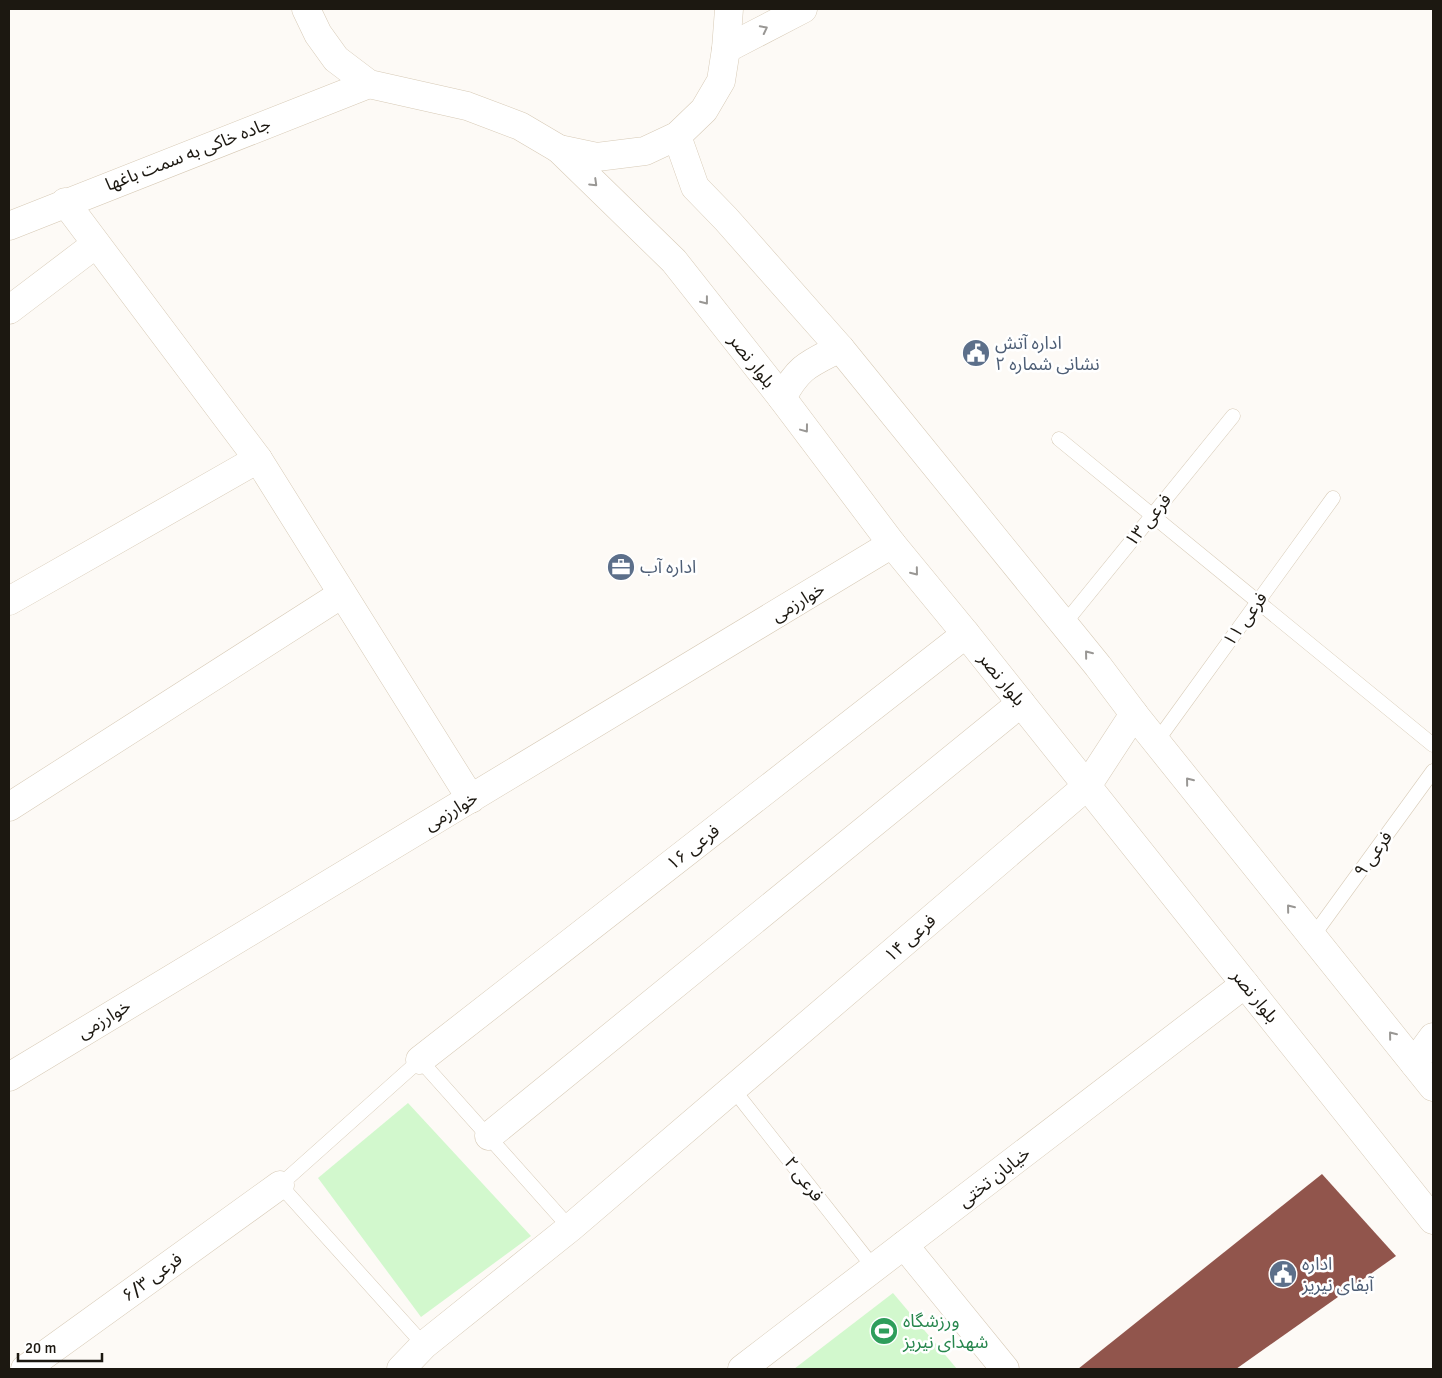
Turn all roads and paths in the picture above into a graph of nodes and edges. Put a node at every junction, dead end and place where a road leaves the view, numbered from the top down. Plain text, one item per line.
1 (306, 9) edge
2 (729, 9) edge
3 (802, 9) edge
4 (726, 49) junction
5 (368, 84) junction
6 (677, 136) junction
7 (559, 149) junction
8 (65, 202) junction
9 (9, 226) edge
10 (96, 244) junction
11 (9, 310) edge
12 (840, 348) junction
13 (782, 398) junction
14 (1233, 416) dead end
15 (1059, 439) dead end
16 (258, 459) junction
17 (1333, 498) dead end
18 (1152, 515) junction
19 (892, 544) junction
20 (342, 594) junction
21 (9, 601) edge
22 (1258, 602) junction
23 (1064, 624) junction
24 (966, 634) junction
25 (1021, 703) junction
26 (1134, 714) junction
27 (1157, 741) junction
28 (1433, 745) edge
29 (1433, 771) edge
30 (1087, 786) junction
31 (471, 799) junction
32 (9, 807) edge
33 (1313, 936) junction
34 (1245, 984) junction
35 (1433, 1037) edge
36 (420, 1060) junction
37 (1414, 1063) junction
38 (9, 1077) edge
39 (1433, 1086) edge
40 (733, 1089) junction
41 (489, 1136) junction
42 (280, 1185) junction
43 (1433, 1220) edge
44 (570, 1228) junction
45 (904, 1245) junction
46 (874, 1268) junction
47 (424, 1345) junction
48 (24, 1369) edge
49 (401, 1369) edge
50 (742, 1369) edge
51 (1006, 1369) edge

1 - 5 street
2 - 4 street
4 -> 3 street
4 - 6 street
5 - 7 street
5 - 8 street, جاده خاکی به سمت باغها
6 - 7 street
6 - 12 street
7 -> 13 street, بلوار نصر
8 - 9 street, جاده خاکی به سمت باغها
8 - 10 street
10 - 11 street
10 - 16 street
12 - 13 street
12 - 23 street
13 -> 19 street, بلوار نصر
14 - 18 lane, فرعی ۱۳
15 - 18 lane
16 - 20 street
16 - 21 street
17 - 22 lane, فرعی ۱۱
18 - 22 lane
18 - 23 lane, فرعی ۱۳
19 -> 24 street, بلوار نصر
19 - 31 street, خوارزمی
20 - 31 street
20 - 32 street
22 - 27 lane, فرعی ۱۱
22 - 28 lane
26 -> 23 street
24 - 25 street, بلوار نصر
24 - 36 street, فرعی ۱۶
25 - 30 street, بلوار نصر
25 - 41 street
26 - 27 street
26 - 30 street, فرعی ۱۴
33 -> 27 street
29 - 33 lane, فرعی ۹
30 - 34 street, بلوار نصر
30 - 40 street, فرعی ۱۴
31 - 38 street, خوارزمی
37 -> 33 street
34 - 43 street, بلوار نصر
34 - 45 street, خیابان تختی
35 - 37 street
36 - 41 lane
36 - 42 lane
37 - 39 street
40 - 44 street, فرعی ۱۴
40 - 46 lane, فرعی ۲
41 - 44 lane
42 - 47 lane
42 - 48 street, فرعی ۶/۳
44 - 47 street, فرعی ۱۴
45 - 46 street, خیابان تختی
45 - 51 street
46 - 50 street, خیابان تختی
47 - 49 street, فرعی ۱۴

